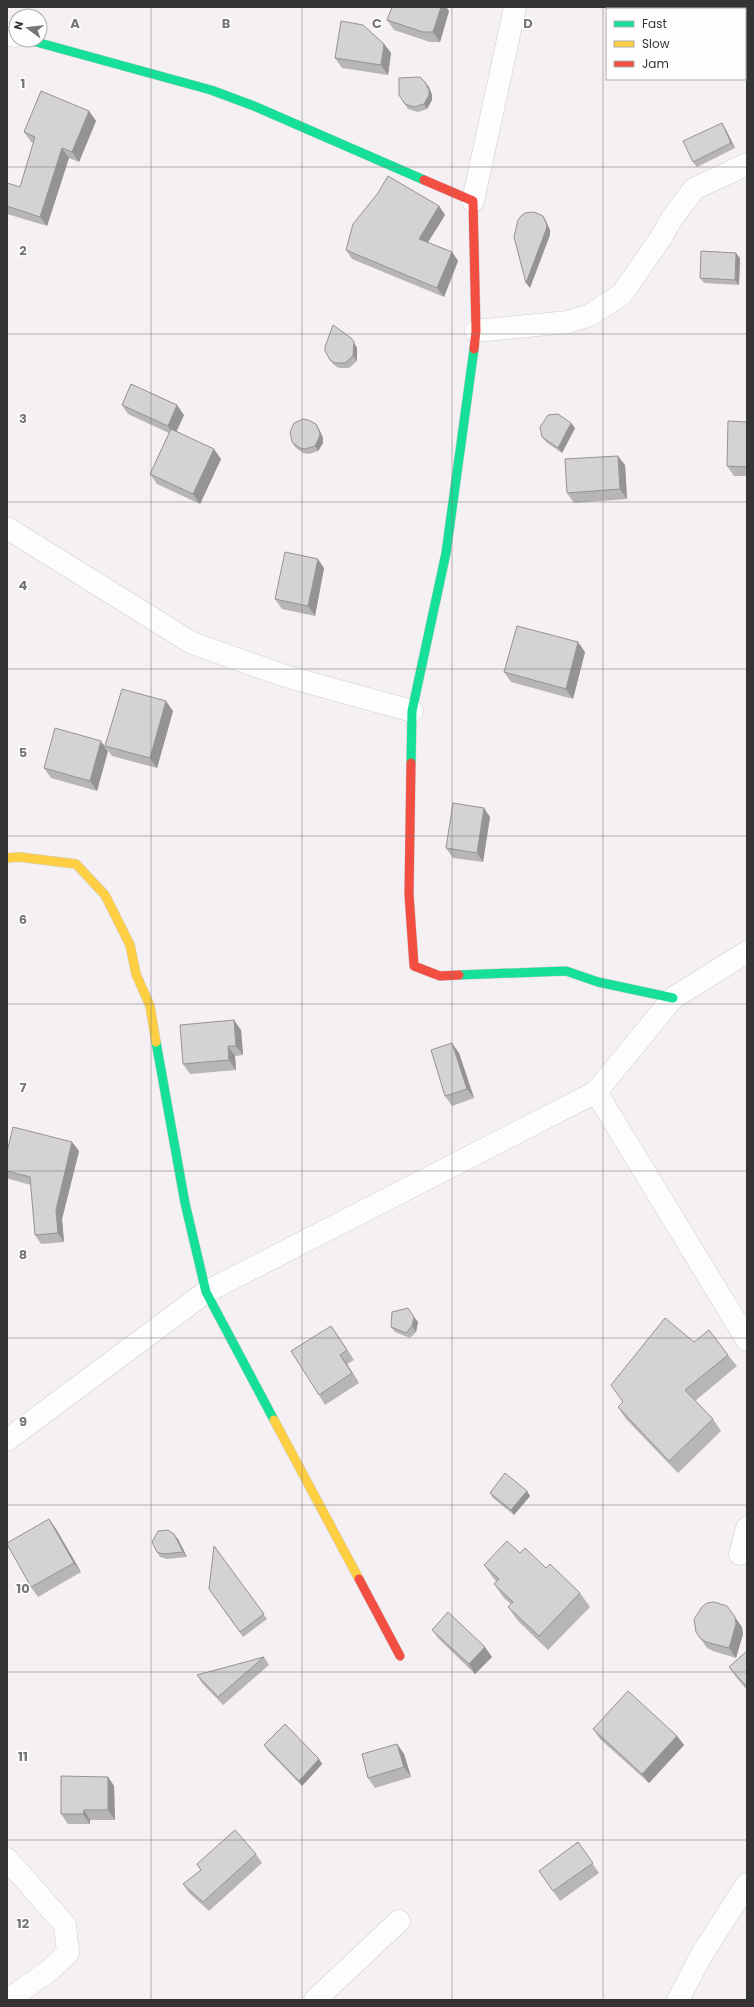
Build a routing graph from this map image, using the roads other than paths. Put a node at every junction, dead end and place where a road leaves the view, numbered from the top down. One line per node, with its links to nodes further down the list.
1 (515, 7): 4 (street)
2 (48, 45): 4 (street)
3 (747, 164): 5 (street)
4 (473, 200): 5 (street)
5 (476, 331): 7 (street)
6 (7, 528): 7 (street)
7 (412, 711): 10 (street)
8 (7, 858): 12 (street)
9 (747, 952): 10 (street)
10 (673, 998): 11 (street)
11 (596, 1092): 12 (street); 13 (street)
12 (206, 1292): 14 (street); 17 (street)
13 (747, 1340)
14 (7, 1440)
15 (747, 1528): 16 (street)
16 (740, 1554)
17 (400, 1656)
18 (7, 1859): 21 (street)
19 (747, 1884): 23 (street)
20 (399, 1921): 22 (street)
21 (8, 2000)
22 (315, 2000)
23 (678, 2000)

